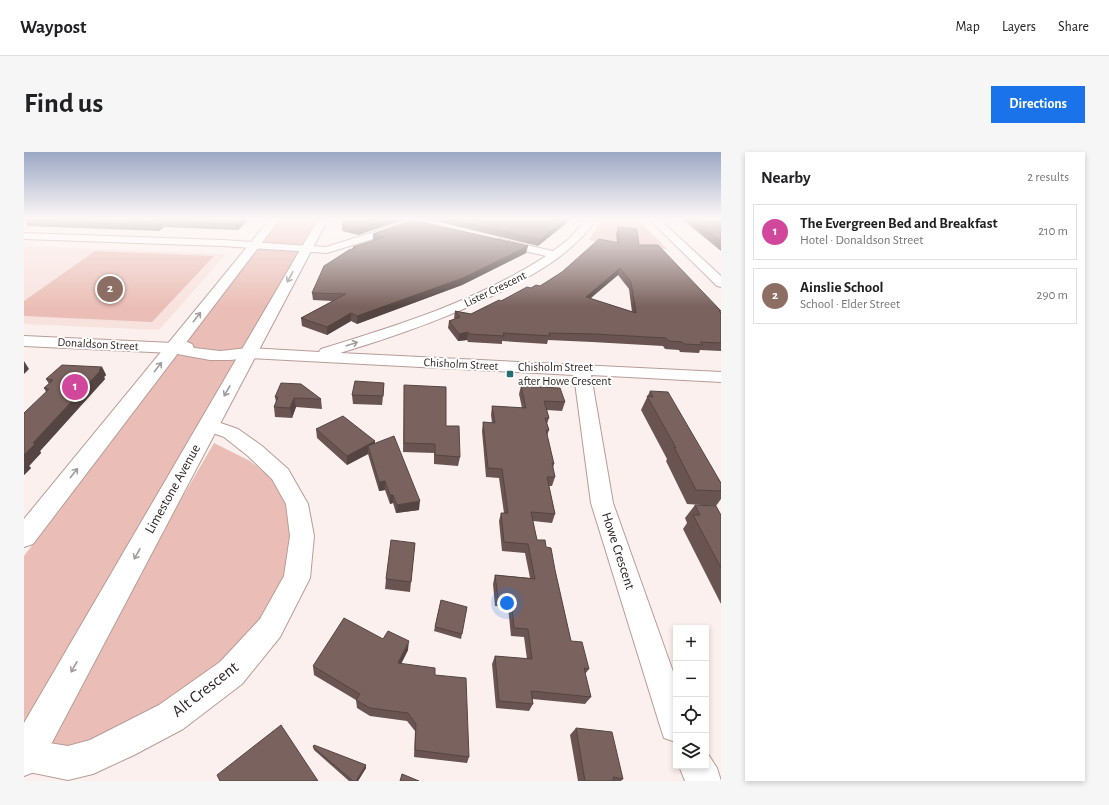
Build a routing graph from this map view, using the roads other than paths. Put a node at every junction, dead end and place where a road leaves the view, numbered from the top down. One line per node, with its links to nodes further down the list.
1 (252, 248): 12 (main road, one-way to 1)
2 (307, 248): 13 (main road, Limestone Avenue, one-way to 13)
3 (319, 248): 4 (street)
4 (333, 248)
5 (526, 248): 8 (street)
6 (563, 248): 8 (street, Lister Crescent)
7 (685, 248): 9 (street)
8 (554, 255): 10 (street, Lister Crescent)
9 (721, 283)
10 (402, 330): 14 (street, Lister Crescent, one-way to 10); 15 (street, Lister Crescent); 16 (street)
11 (24, 341): 12 (street, Donaldson Street)
12 (173, 348): 13 (street, Chisholm Street); 20 (main road, one-way to 12)
13 (248, 353): 14 (street, Chisholm Street); 19 (main road, Limestone Avenue, one-way to 19)
14 (315, 356): 15 (street, Chisholm Street)
15 (377, 360): 16 (street, Chisholm Street)
16 (434, 362): 17 (street, Chisholm Street)
17 (582, 370): 18 (street, Chisholm Street); 23 (street, Howe Crescent)
18 (721, 377)
19 (209, 425): 24 (main road, Limestone Avenue, one-way to 24); 24 (street, Alt Crescent)
20 (54, 499): 21 (street); 22 (main road)
21 (24, 518)
22 (24, 537)
23 (673, 717)
24 (25, 757)
25 (698, 769): 26 (street)
26 (704, 781)

